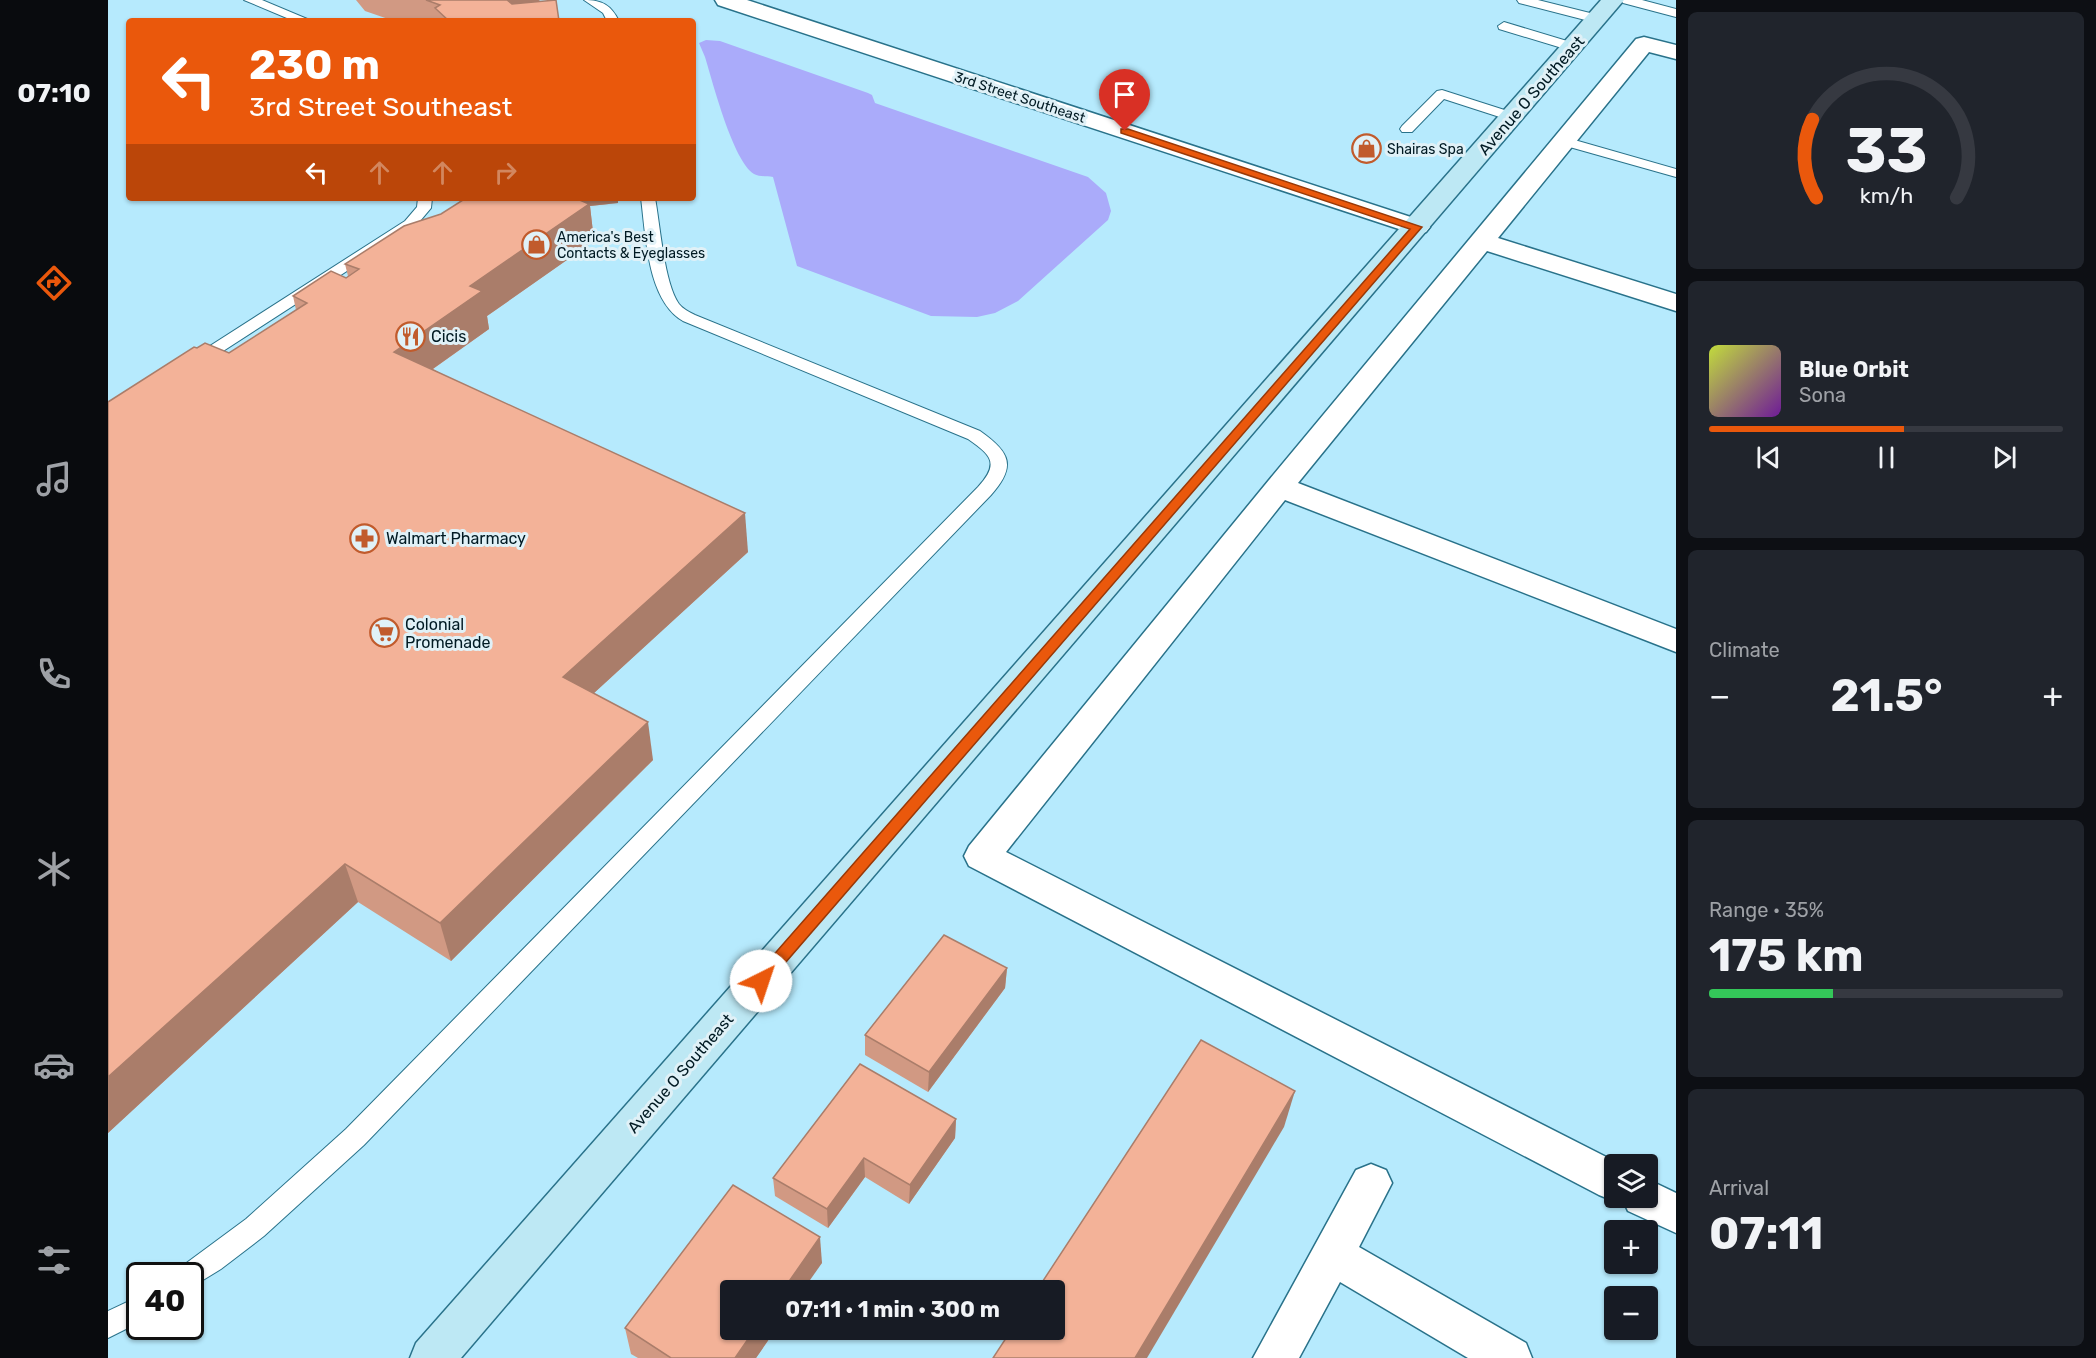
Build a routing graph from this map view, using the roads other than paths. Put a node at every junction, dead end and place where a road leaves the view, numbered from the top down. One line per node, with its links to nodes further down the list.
1 (250, 0): 8 (lane)
2 (590, 0): 9 (lane)
3 (726, 0): 20 (street, 3rd Street Southeast)
4 (1523, 0): 10 (lane)
5 (1613, 0): 10 (street, Avenue O Southeast)
6 (1627, 0): 7 (lane)
7 (1676, 13)
8 (298, 18)
9 (612, 18)
10 (1597, 19): 12 (street, Avenue O Southeast)
11 (1504, 26): 12 (lane)
12 (1572, 47): 14 (street, Avenue O Southeast)
13 (1676, 52): 16 (street)
14 (1512, 117): 15 (lane); 20 (street, Avenue O Southeast)
15 (1407, 129)
16 (1564, 141): 17 (lane); 21 (street)
17 (1676, 173)
18 (425, 201): 23 (lane)
19 (649, 201): 31 (lane)
20 (1417, 227): 34 (street, Avenue O Southeast)
21 (1482, 241): 22 (street); 24 (street)
22 (1676, 303)
23 (176, 374)
24 (1280, 486): 25 (street); 26 (street)
25 (1676, 641)
26 (1604, 1177)
27 (1371, 1183): 30 (street)
28 (1658, 1205): 29 (street)
29 (1676, 1214)
30 (1332, 1254): 35 (street); 36 (street)
31 (204, 1267)
32 (126, 1315): 33 (lane)
33 (108, 1325)
34 (432, 1358)
35 (1275, 1358)
36 (1510, 1358)

